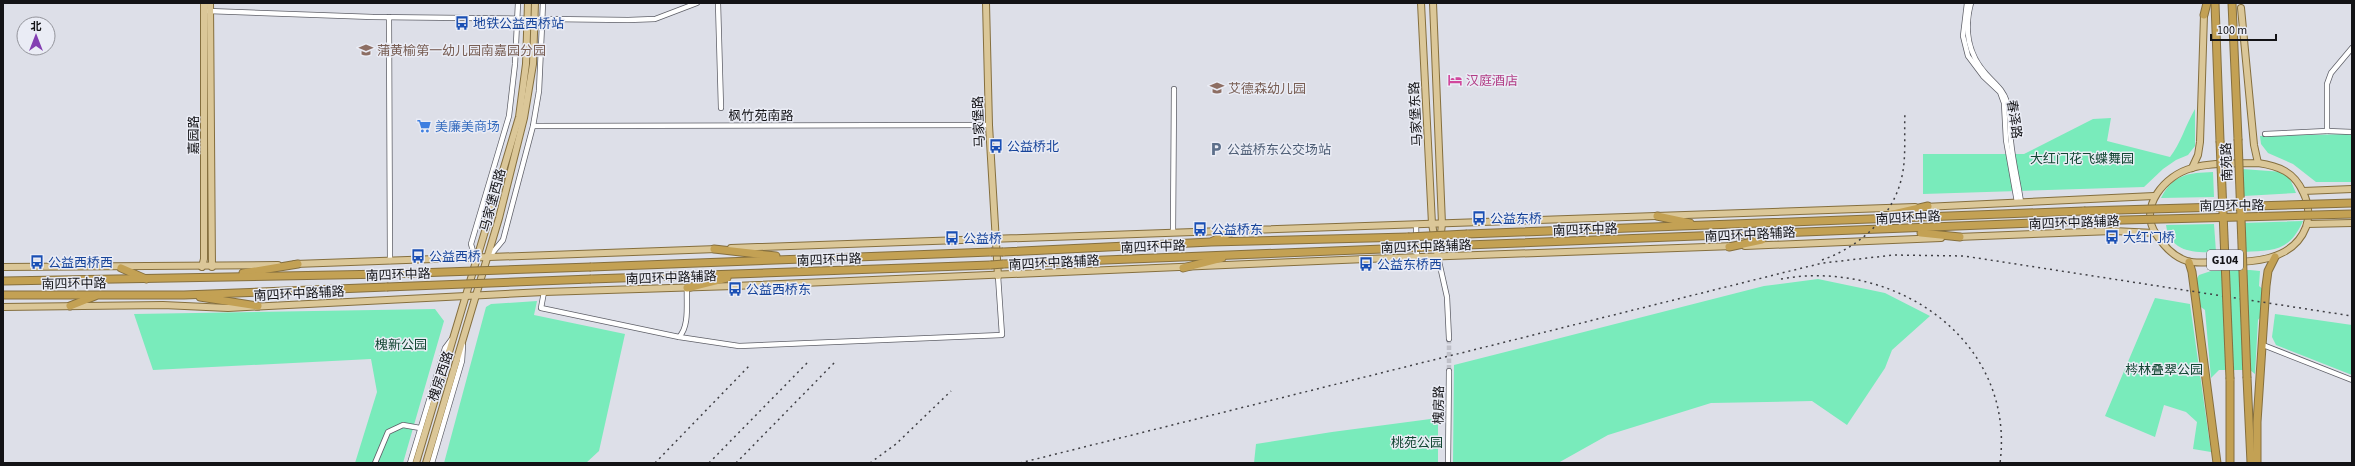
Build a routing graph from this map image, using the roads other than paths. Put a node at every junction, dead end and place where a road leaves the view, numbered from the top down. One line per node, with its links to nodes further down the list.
1 (204, 3): 19 (main road, 嘉园路)
2 (210, 3): 19 (main road, 嘉园路)
3 (518, 3): 22 (street, 马家堡西路)
4 (528, 3): 23 (main road, 马家堡西路)
5 (535, 3): 24 (main road, 马家堡西路)
6 (543, 3): 25 (street, 马家堡西路)
7 (697, 3): 25 (street)
8 (718, 3): 28 (street)
9 (986, 3): 29 (main road, 马家堡路)
10 (1421, 3): 46 (main road, 马家堡东路)
11 (1433, 3): 47 (main road, 马家堡东路)
12 (1967, 3): 39 (street, 春泽路)
13 (1971, 3): 39 (street, 春泽路)
14 (2204, 3): 20 (street)
15 (2207, 3): 20 (highway)
16 (2215, 3): 106 (highway, 南苑路 / G104, bridge)
17 (2232, 3): 107 (highway, 南苑路 / G104, bridge)
18 (2241, 5): 34 (main road)
19 (207, 11): 21 (street); 72 (main road, 嘉园路); 73 (main road, 嘉园路)
20 (2204, 15): 35 (main road)
21 (389, 17): 22 (street); 68 (street)
22 (518, 18): 23 (street); 63 (street, 马家堡西路)
23 (528, 18): 24 (street); 63 (main road, 马家堡西路)
24 (534, 18): 25 (street); 64 (main road, 马家堡西路)
25 (542, 18): 30 (street, 马家堡西路)
26 (2352, 48): 31 (street)
27 (1174, 89): 53 (street)
28 (721, 108)
29 (989, 125): 30 (street, 枫竹苑南路); 57 (main road, 马家堡路)
30 (533, 126): 64 (street, 马家堡西路)
31 (2327, 131): 32 (street); 33 (street)
32 (2352, 132)
33 (2265, 134)
34 (2258, 163): 35 (main road); 37 (main road)
35 (2192, 168): 38 (main road)
36 (2352, 189): 37 (main road)
37 (2303, 191): 48 (main road)
38 (2154, 196): 39 (main road, 南四环中路辅路); 55 (main road)
39 (2019, 202): 41 (main road, 南四环中路辅路)
40 (2352, 204): 44 (highway, 南四环中路, bridge)
41 (1928, 206): 43 (main road, 南四环中路辅路); 44 (highway)
42 (2352, 214): 52 (highway, 南四环中路, bridge)
43 (1657, 216): 47 (main road, 南四环中路辅路); 50 (highway)
44 (1869, 219): 50 (highway, 南四环中路)
45 (2352, 223): 48 (main road)
46 (1432, 224): 47 (main road, 南四环中路辅路); 49 (main road, 南四环中路辅路); 66 (main road, 马家堡东路)
47 (1442, 224): 66 (main road, 马家堡东路)
48 (2307, 224): 62 (main road)
49 (1416, 225): 51 (main road, 南四环中路辅路); 65 (street)
50 (1702, 225): 58 (highway, 南四环中路, bridge)
51 (1236, 230): 53 (main road, 南四环中路辅路); 58 (highway)
52 (1892, 230): 54 (highway, 南四环中路); 56 (highway)
53 (1174, 232): 57 (main road, 南四环中路辅路)
54 (1815, 233): 59 (highway); 61 (highway, 南四环中路, bridge)
55 (2155, 233): 56 (main road, 南四环中路辅路); 69 (main road)
56 (1960, 237): 59 (main road, 南四环中路辅路)
57 (995, 240): 60 (main road, 南四环中路辅路); 77 (main road, 马家堡路)
58 (1211, 242): 67 (highway, 南四环中路, bridge)
59 (1729, 247): 66 (main road, 南四环中路辅路)
60 (714, 249): 64 (main road, 南四环中路辅路); 67 (highway)
61 (1236, 254): 75 (highway); 76 (highway, 南四环中路, bridge)
62 (2276, 257): 69 (main road); 95 (highway)
63 (475, 258): 64 (main road, 南四环中路辅路); 68 (main road, 南四环中路辅路); 86 (main road, 槐房西路)
64 (488, 258): 87 (main road, 槐房西路)
65 (1417, 258): 66 (main road, 南四环中路辅路); 75 (main road, 南四环中路辅路)
66 (1438, 258): 92 (street)
67 (798, 259): 78 (highway, 南四环中路, bridge)
68 (390, 261): 70 (main road, 南四环中路辅路)
69 (2188, 262): 105 (highway)
70 (298, 264): 73 (main road, 南四环中路辅路); 78 (highway)
71 (3, 267): 74 (main road, 南四环中路辅路)
72 (202, 267): 73 (main road, 南四环中路辅路); 74 (main road, 南四环中路辅路)
73 (212, 267)
74 (121, 268): 79 (highway)
75 (1183, 268): 77 (main road, 南四环中路辅路)
76 (744, 274): 81 (highway); 84 (highway, 南四环中路, bridge)
77 (998, 276): 81 (main road, 南四环中路辅路); 91 (street)
78 (216, 278): 79 (highway, 南四环中路)
79 (148, 280): 80 (highway, 南四环中路)
80 (3, 281)
81 (687, 288): 82 (main road, 南四环中路辅路); 91 (street)
82 (544, 292): 87 (main road, 南四环中路辅路); 91 (street)
83 (100, 294): 84 (highway, 南四环中路); 85 (highway, 南四环中路); 88 (highway)
84 (184, 294): 89 (highway)
85 (3, 295)
86 (464, 296): 87 (main road, 南四环中路辅路); 89 (main road, 南四环中路辅路); 93 (main road, 槐房西路)
87 (477, 296): 94 (main road, 槐房西路)
88 (70, 306): 89 (main road, 南四环中路辅路); 90 (main road, 南四环中路辅路)
89 (258, 306)
90 (3, 307)
91 (678, 337)
92 (1449, 339)
93 (451, 340): 98 (street); 101 (main road, 槐房西路)
94 (463, 343): 102 (main road, 槐房西路); 103 (street)
95 (2263, 345): 97 (street); 108 (highway)
96 (1449, 371): 104 (street, 槐房路)
97 (2352, 380)
98 (420, 428): 99 (street); 100 (street)
99 (375, 463)
100 (410, 463)
101 (416, 463)
102 (426, 463)
103 (432, 463)
104 (1448, 463)
105 (2217, 463)
106 (2230, 463)
107 (2251, 463)
108 (2257, 463)

